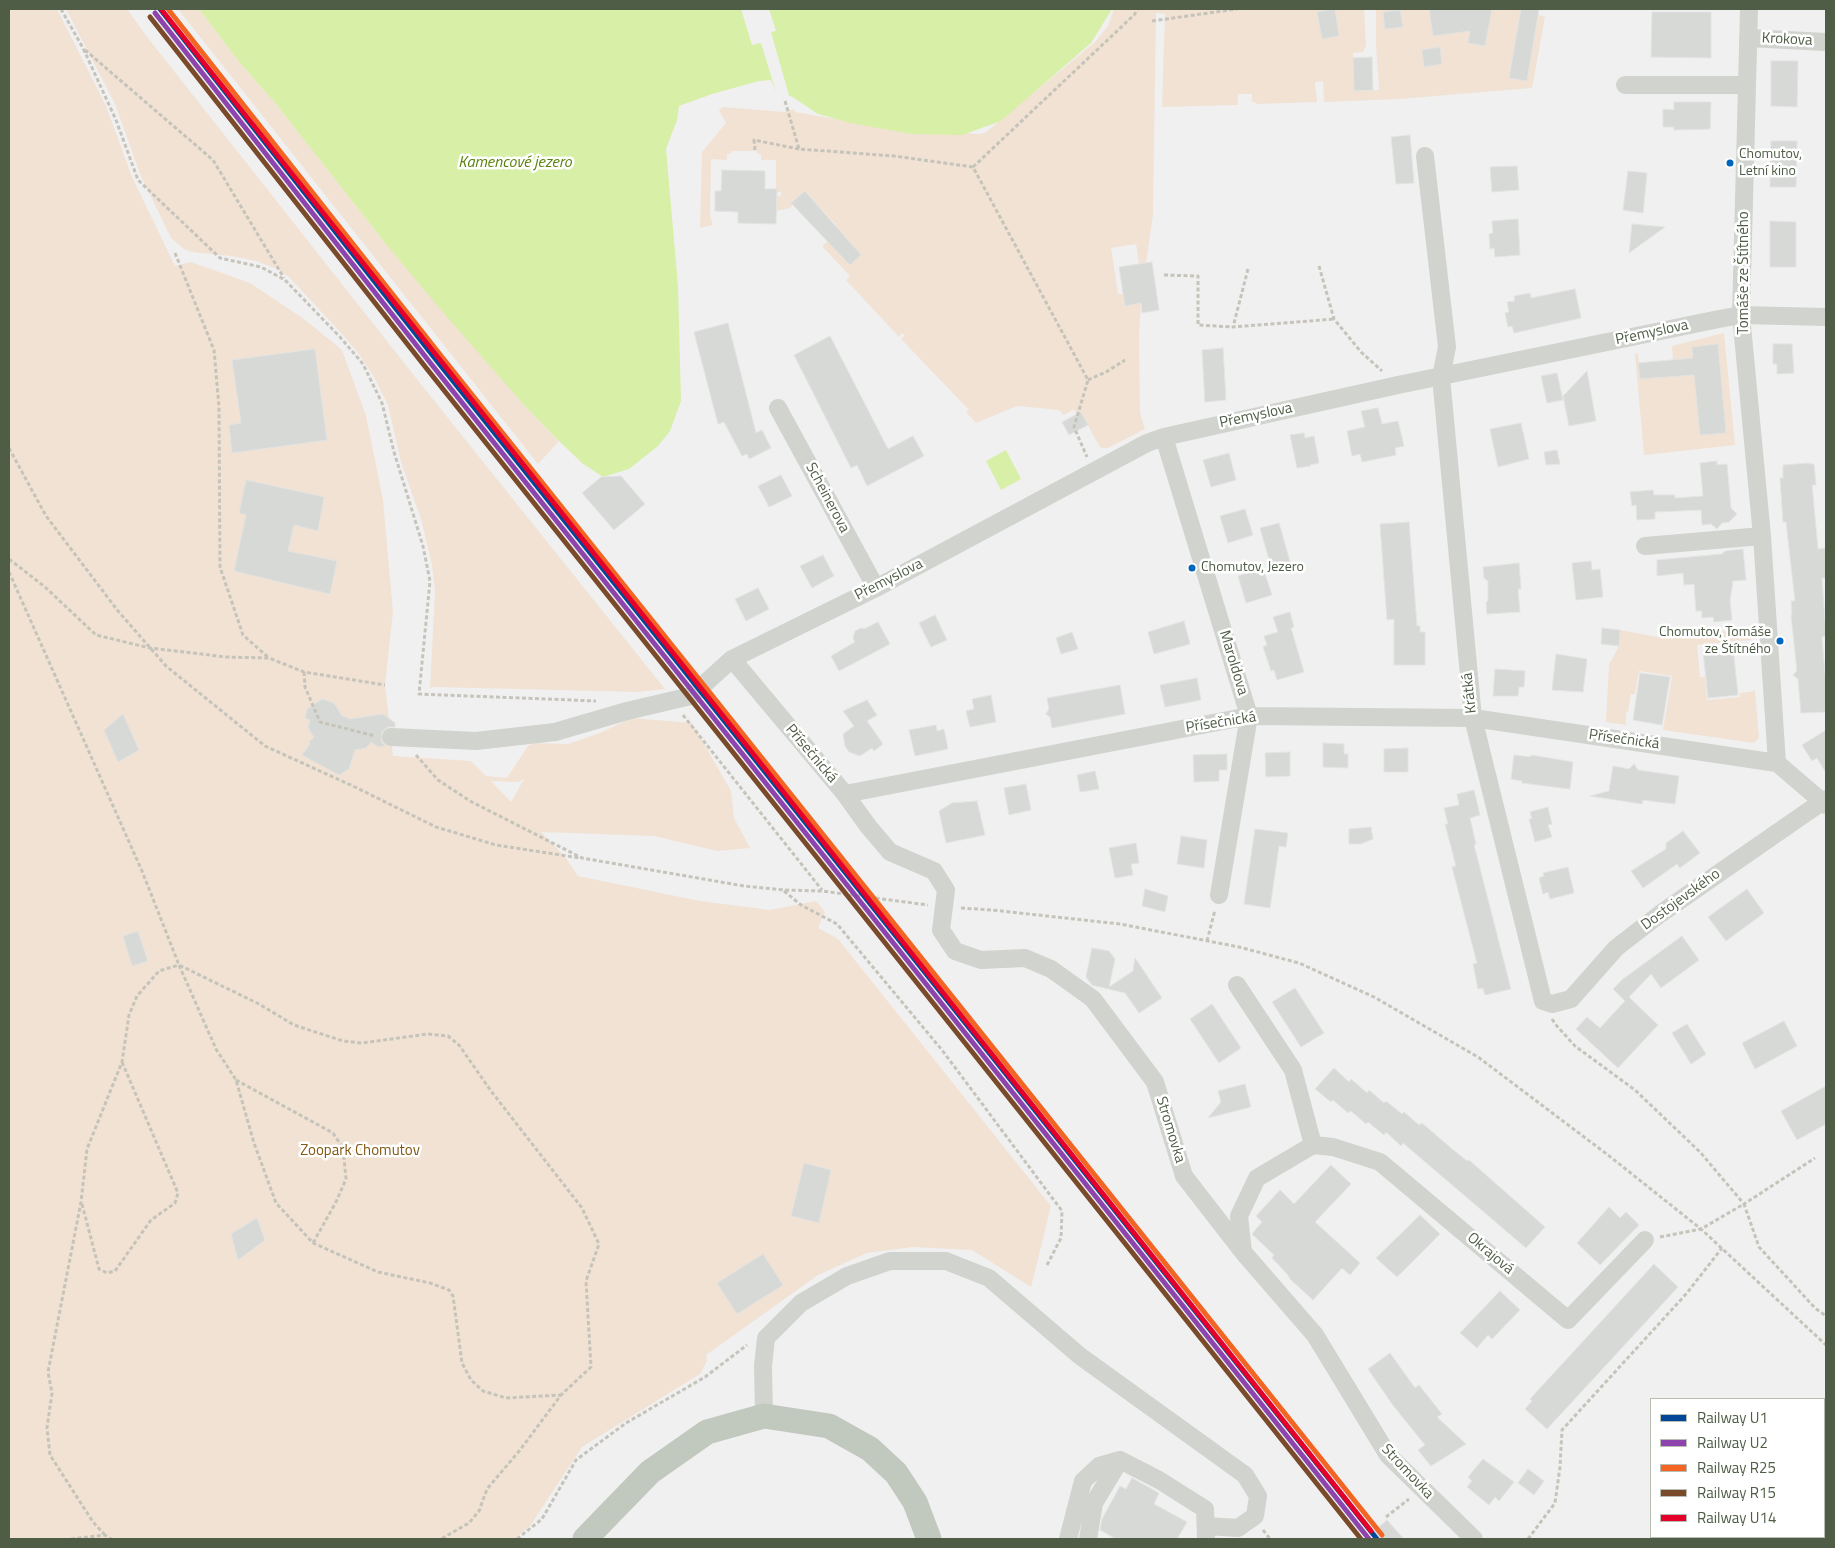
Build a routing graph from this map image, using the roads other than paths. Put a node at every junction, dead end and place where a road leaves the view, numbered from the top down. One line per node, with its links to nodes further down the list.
1 (1749, 9): 2 (street, Tomáše ze Štítného)
2 (1748, 38): 3 (street, Krokova); 5 (street, Tomáše ze Štítného)
3 (1826, 42)
4 (1625, 85): 5 (street)
5 (1747, 85): 7 (street, Tomáše ze Štítného)
6 (1425, 156): 9 (street, Krátká)
7 (1741, 315): 8 (street, Přemyslova); 9 (street, Přemyslova); 12 (street, Tomáše ze Štítného)
8 (1826, 317)
9 (1440, 377): 11 (street, Přemyslova); 17 (street, Krátká)
10 (778, 408): 14 (street, Scheinerova)
11 (1164, 437): 14 (street, Přemyslova); 16 (street, Maroldova)
12 (1762, 536): 13 (street); 19 (street, Tomáše ze Štítného)
13 (1645, 546)
14 (876, 588): 15 (street, Přemyslova)
15 (732, 658): 18 (street, Přemyslova); 20 (street, Přísečnická)
16 (1249, 716): 17 (street, Přísečnická); 20 (street, Přísečnická); 22 (street, Maroldova)
17 (1472, 718): 19 (street, Přísečnická); 24 (street, Krátká)
18 (391, 737)
19 (1776, 763): 21 (street)
20 (845, 794): 27 (street, Stromovka)
21 (1825, 802): 24 (street, Dostojevského)
22 (1219, 895)
23 (1237, 985): 25 (street)
24 (1543, 1001)
25 (1313, 1145): 26 (street, Okrajová); 27 (street)
26 (1645, 1240)
27 (1243, 1252): 37 (street, Stromovka)
28 (764, 1416): 30 (highway); 31 (street); 34 (highway)
29 (1120, 1460): 31 (street); 35 (street); 36 (street)
30 (615, 1509): 32 (highway); 33 (highway)
31 (1207, 1533)
32 (585, 1539)
33 (604, 1539)
34 (929, 1539)
35 (1068, 1539)
36 (1088, 1539)
37 (1474, 1539)

